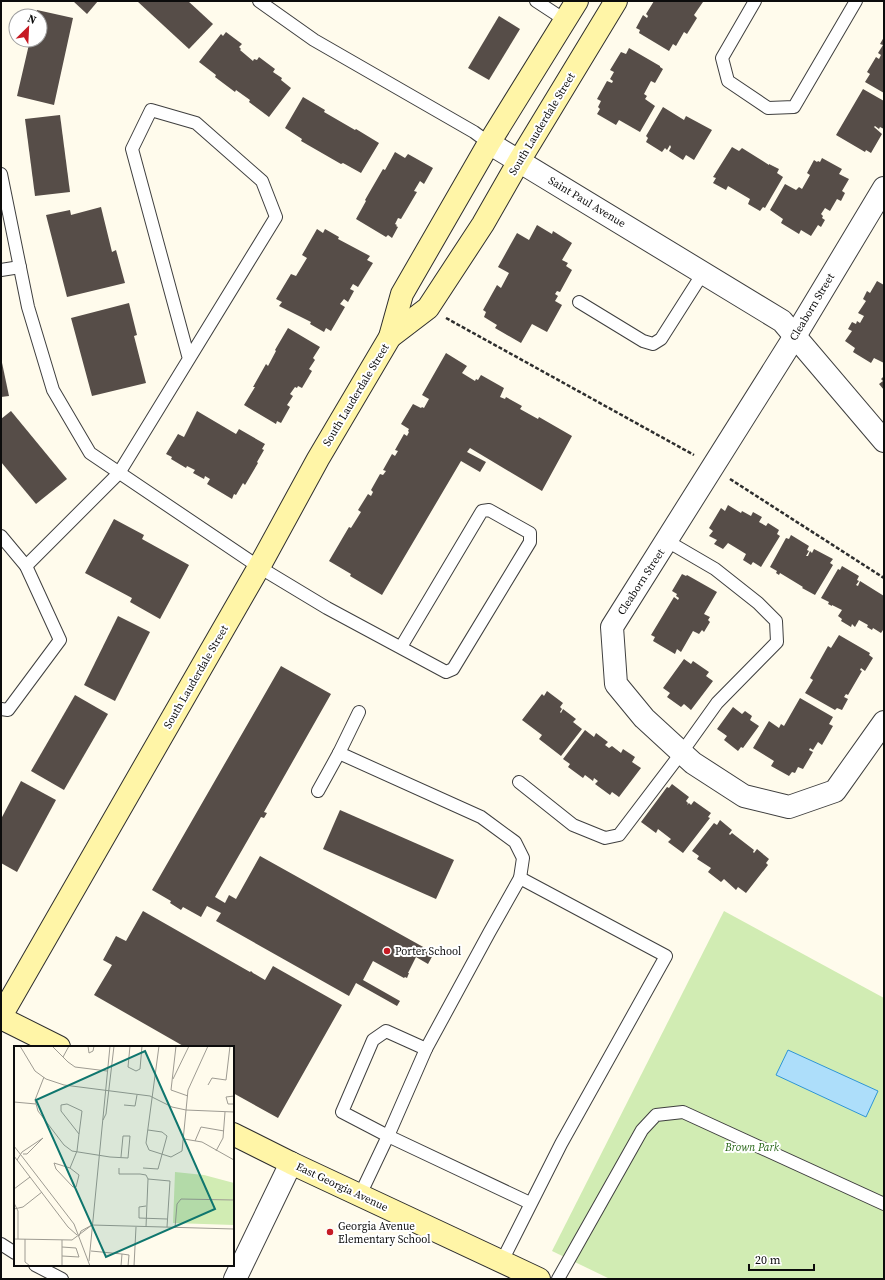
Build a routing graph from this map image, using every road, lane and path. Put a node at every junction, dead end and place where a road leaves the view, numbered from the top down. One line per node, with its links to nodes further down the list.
1 (259, 1): 8 (lane, Saint Paul Avenue)
2 (536, 1): 7 (lane)
3 (576, 1): 7 (street, South Lauderdale Street)
4 (616, 1): 9 (street, South Lauderdale Street)
5 (756, 1): 6 (lane)
6 (856, 1)
7 (565, 20): 8 (street, South Lauderdale Street)
8 (489, 143): 9 (street, Saint Paul Avenue); 18 (street, South Lauderdale Street)
9 (519, 161): 14 (street, Saint Paul Avenue); 16 (street, South Lauderdale Street)
10 (1, 174): 12 (lane)
11 (884, 188): 17 (street, Cleaborn Street)
12 (20, 267): 13 (lane); 22 (lane)
13 (1, 270)
14 (703, 273): 15 (lane); 17 (street, Saint Paul Avenue)
15 (579, 302)
16 (428, 308): 18 (street, South Lauderdale Street); 21 (path)
17 (795, 336): 20 (street, Saint Paul Avenue); 21 (street, Cleaborn Street)
18 (390, 337): 26 (street, South Lauderdale Street)
19 (189, 359): 19 (lane); 22 (lane)
20 (884, 441)
21 (712, 468): 24 (street, Cleaborn Street); 27 (path)
22 (119, 473): 25 (lane); 26 (lane)
23 (1, 536): 25 (lane)
24 (667, 541): 32 (street, Cleaborn Street); 32 (lane)
25 (26, 566): 29 (lane)
26 (259, 567): 28 (lane); 37 (street, South Lauderdale Street)
27 (884, 578)
28 (401, 647): 28 (lane)
29 (1, 709)
30 (359, 712): 33 (lane)
31 (884, 722): 32 (street, Cleaborn Street)
32 (682, 752): 34 (lane)
33 (339, 753): 35 (lane); 36 (lane)
34 (519, 782)
35 (318, 791)
36 (520, 878): 39 (lane); 44 (lane)
37 (1, 1017): 38 (street)
38 (58, 1046)
39 (426, 1049): 41 (lane); 41 (lane)
40 (234, 1134): 42 (street, East Georgia Avenue)
41 (388, 1136): 43 (lane); 44 (lane)
42 (291, 1163): 43 (street, East Georgia Avenue); 51 (street)
43 (360, 1195): 48 (street, East Georgia Avenue)
44 (530, 1203): 48 (lane)
45 (884, 1204): 53 (lane)
46 (1, 1244): 47 (lane)
47 (14, 1252)
48 (502, 1261): 52 (street, East Georgia Avenue)
49 (37, 1266): 50 (lane)
50 (62, 1279)
51 (235, 1279)
52 (539, 1279)
53 (558, 1279)

